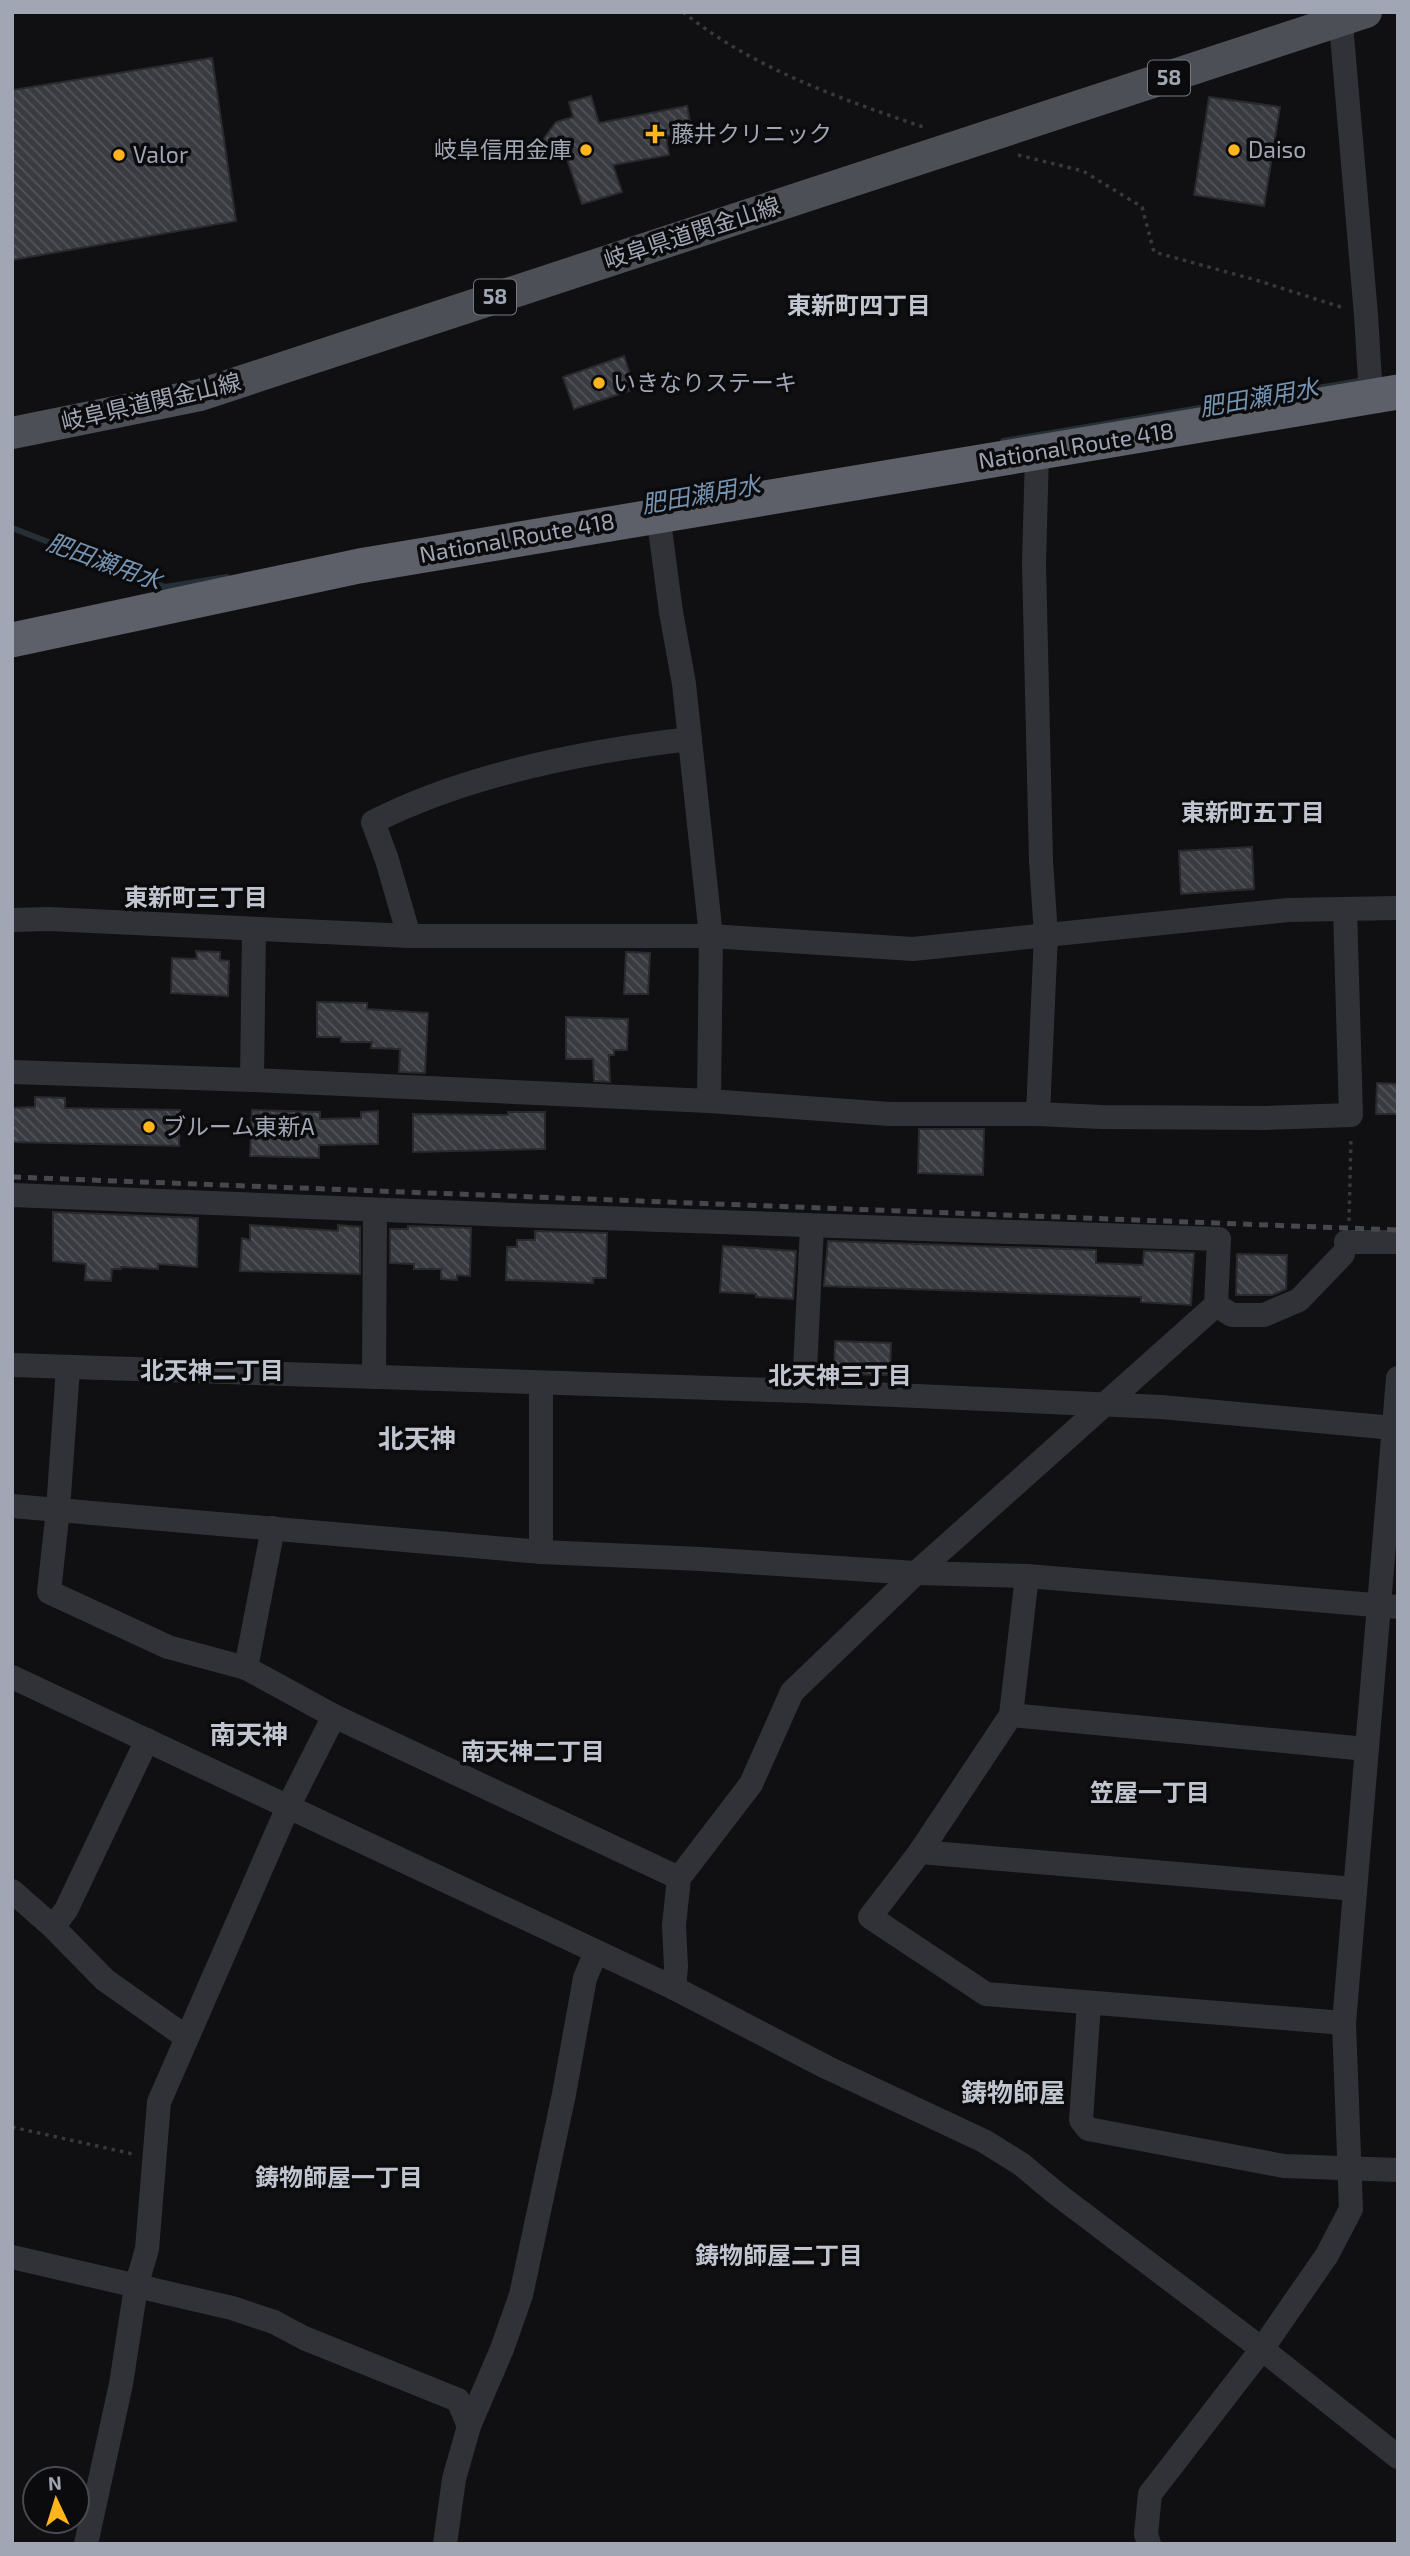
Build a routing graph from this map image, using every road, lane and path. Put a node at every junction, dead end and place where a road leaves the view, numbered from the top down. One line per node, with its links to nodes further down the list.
1 (683, 12): 3 (path)
2 (1349, 15): 3 (main road, 岐阜県道関金山線 / 58); 4 (street)
3 (972, 143): 4 (path); 6 (main road, 岐阜県道関金山線 / 58)
4 (1366, 315): 5 (street)
5 (1384, 394): 7 (highway, National Route 418)
6 (12, 433)
7 (1037, 452): 8 (highway, National Route 418); 15 (street)
8 (658, 514): 9 (highway, National Route 418); 10 (street)
9 (12, 640)
10 (690, 739): 16 (street); 17 (street)
11 (1398, 908): 12 (street)
12 (1345, 909): 15 (street); 22 (street)
13 (12, 920): 14 (street)
14 (254, 929): 16 (street); 19 (street)
15 (1046, 935): 17 (street); 21 (street)
16 (409, 936): 17 (street)
17 (711, 936): 20 (street)
18 (12, 1072): 19 (street)
19 (253, 1080): 20 (street)
20 (709, 1101): 21 (street)
21 (1038, 1114): 22 (street)
22 (1351, 1115): 27 (path)
23 (12, 1195): 24 (street)
24 (375, 1210): 25 (street); 31 (street)
25 (812, 1226): 28 (street); 34 (street)
26 (1398, 1242): 27 (street)
27 (1345, 1248): 28 (street)
28 (1216, 1305): 35 (street)
29 (12, 1365): 30 (street)
30 (68, 1368): 31 (street); 38 (street)
31 (373, 1377): 33 (street)
32 (1398, 1378): 36 (street)
33 (541, 1384): 34 (street); 40 (street)
34 (804, 1391): 35 (street)
35 (1103, 1406): 36 (street); 41 (street)
36 (1394, 1428): 43 (street)
37 (12, 1506): 38 (street)
38 (58, 1509): 39 (street); 44 (street)
39 (273, 1528): 40 (street); 44 (street)
40 (541, 1552): 41 (street)
41 (916, 1573): 42 (street); 52 (street)
42 (1027, 1576): 43 (street); 46 (street)
43 (1388, 1606): 49 (street)
44 (246, 1668): 47 (street)
45 (12, 1677): 48 (street)
46 (1011, 1714): 49 (street); 51 (street)
47 (334, 1716): 50 (street); 52 (street)
48 (147, 1740): 50 (street); 55 (street)
49 (1366, 1749): 53 (street)
50 (288, 1807): 56 (street); 60 (street)
51 (920, 1852): 53 (street); 58 (street)
52 (680, 1878): 57 (street)
53 (1355, 1889): 59 (street)
54 (12, 1891): 55 (street)
55 (53, 1927): 60 (street)
56 (596, 1951): 57 (street); 68 (street)
57 (674, 1988): 67 (street)
58 (1089, 2003): 59 (street); 63 (street)
59 (1344, 2023): 63 (street)
60 (186, 2037): 62 (street)
61 (12, 2127): 62 (path)
62 (155, 2160): 66 (street)
63 (1351, 2168): 64 (street); 67 (street)
64 (1398, 2170)
65 (12, 2257): 66 (street)
66 (136, 2287): 68 (street); 70 (street)
67 (1262, 2349): 69 (street); 72 (street)
68 (469, 2426): 71 (street)
69 (1398, 2457)
70 (86, 2544)
71 (445, 2544)
72 (1149, 2544)

